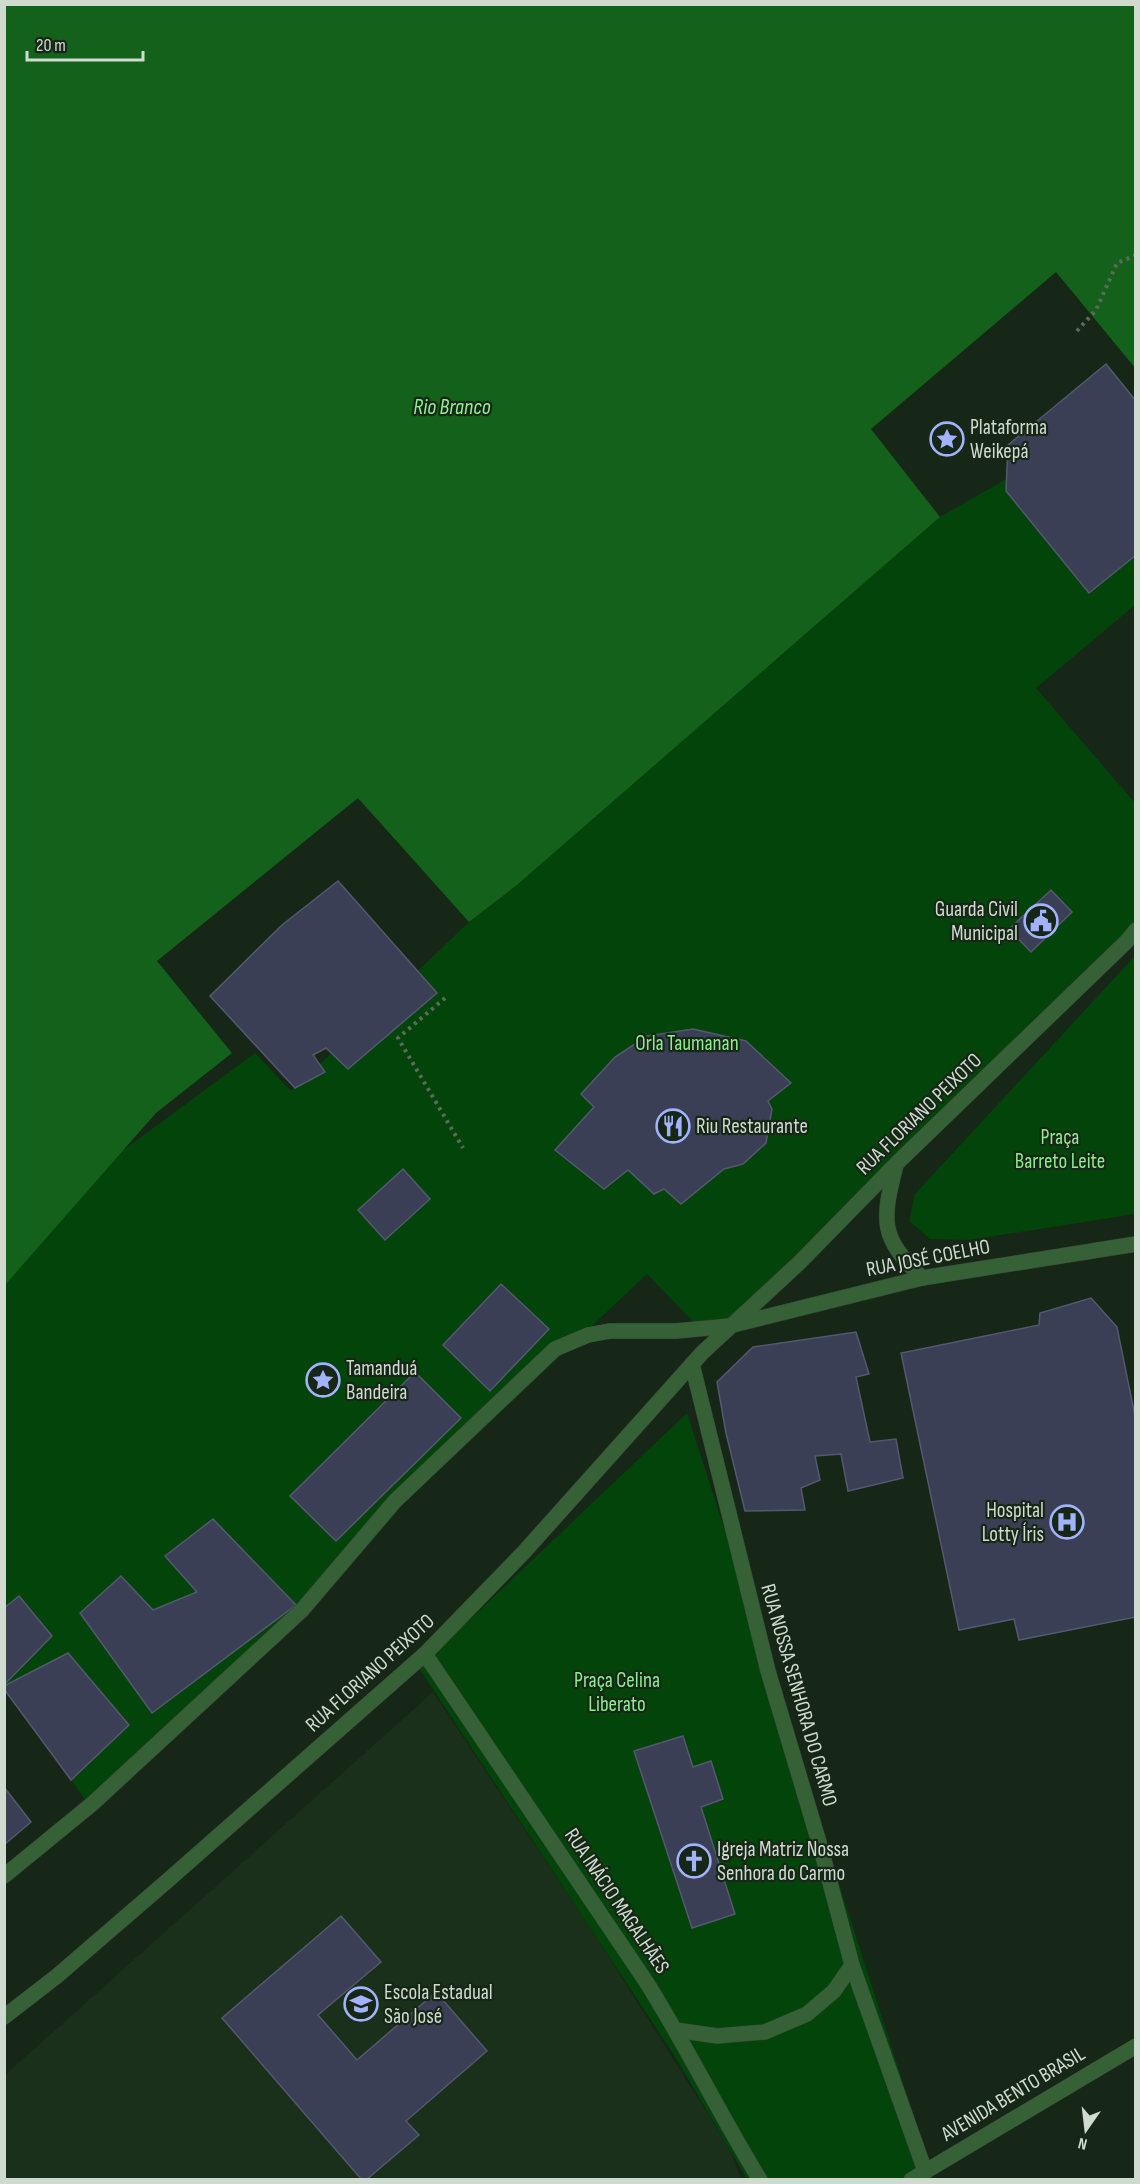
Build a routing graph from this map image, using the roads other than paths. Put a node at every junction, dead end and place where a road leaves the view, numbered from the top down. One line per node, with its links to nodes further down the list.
1 (1136, 930): 2 (street, RUA FLORIANO PEIXOTO)
2 (896, 1164): 4 (street); 5 (street, RUA FLORIANO PEIXOTO)
3 (1136, 1244): 4 (street, RUA JOSÉ COELHO)
4 (922, 1278): 5 (street, RUA JOSÉ COELHO)
5 (730, 1326): 6 (street, RUA FLORIANO PEIXOTO); 8 (street)
6 (692, 1364): 7 (street, RUA FLORIANO PEIXOTO); 9 (street, RUA NOSSA SENHORA DO CARMO)
7 (425, 1654): 10 (street, RUA FLORIANO PEIXOTO); 11 (street, RUA INÁCIO MAGALHÃES)
8 (4, 1876)
9 (852, 1965): 11 (street); 13 (street, RUA NOSSA SENHORA DO CARMO)
10 (4, 2017)
11 (676, 2030): 14 (street, RUA INÁCIO MAGALHÃES)
12 (1136, 2046): 13 (street, AVENIDA BENTO BRASIL)
13 (925, 2171): 15 (street, AVENIDA BENTO BRASIL)
14 (760, 2180)
15 (911, 2180)

